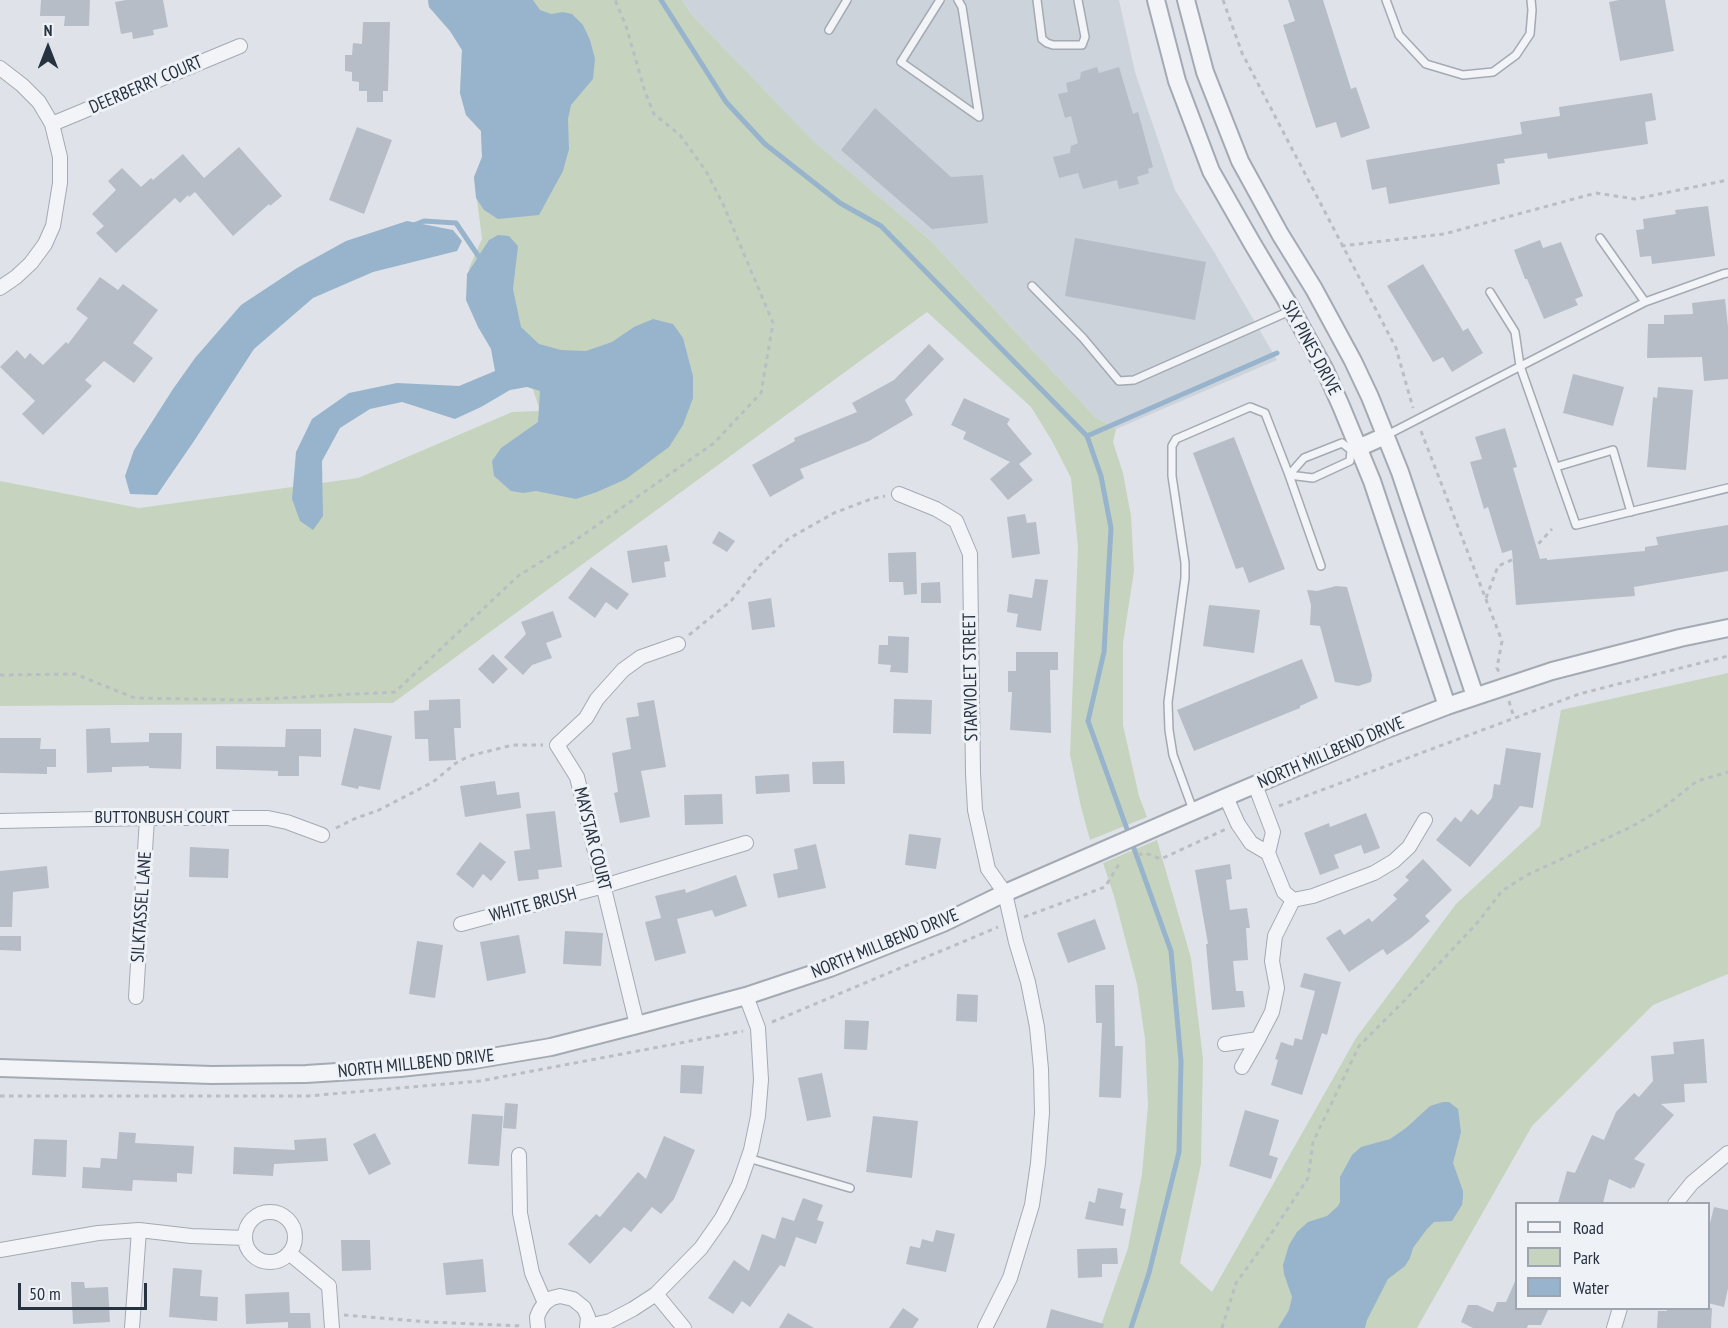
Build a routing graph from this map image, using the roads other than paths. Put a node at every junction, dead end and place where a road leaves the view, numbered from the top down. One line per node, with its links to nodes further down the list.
1 (847, 0): 10 (lane)
2 (940, 0): 3 (lane)
3 (958, 0)
4 (1038, 0): 5 (lane)
5 (1078, 0)
6 (1156, 0): 20 (street, SIX PINES DRIVE)
7 (1186, 0): 22 (street, SIX PINES DRIVE)
8 (1386, 0): 9 (lane)
9 (1530, 0)
10 (828, 30)
11 (240, 46): 13 (street, DEERBERRY COURT)
12 (0, 68): 13 (street)
13 (52, 124): 17 (street)
14 (1600, 238): 19 (lane)
15 (1728, 273): 19 (lane)
16 (1032, 286): 20 (lane)
17 (0, 288)
18 (1490, 292): 21 (lane)
19 (1645, 302): 21 (lane)
20 (1292, 310): 23 (street, SIX PINES DRIVE)
21 (1520, 366): 22 (lane); 24 (lane)
22 (1385, 436): 23 (street); 32 (street, SIX PINES DRIVE)
23 (1355, 449): 25 (lane); 25 (lane); 33 (street, SIX PINES DRIVE)
24 (1556, 467): 28 (lane); 28 (lane)
25 (1289, 475): 29 (lane); 36 (lane)
26 (1728, 488): 28 (lane)
27 (899, 494): 44 (street, STARVIOLET STREET)
28 (1631, 512)
29 (1321, 566)
30 (1728, 628): 32 (street, NORTH MILLBEND DRIVE)
31 (678, 644): 43 (street, MAYSTAR COURT)
32 (1475, 696): 33 (street, NORTH MILLBEND DRIVE)
33 (1447, 706): 34 (street, NORTH MILLBEND DRIVE)
34 (1255, 785): 35 (street, NORTH MILLBEND DRIVE); 42 (street)
35 (1226, 797): 36 (street, NORTH MILLBEND DRIVE); 42 (street)
36 (1194, 812): 44 (street, NORTH MILLBEND DRIVE)
37 (147, 818): 38 (street, BUTTONBUSH COURT); 40 (street, BUTTONBUSH COURT); 48 (street, SILKTASSEL LANE)
38 (0, 820)
39 (1425, 820): 45 (street)
40 (322, 835)
41 (746, 843): 43 (street, WHITE BRUSH)
42 (1268, 854): 45 (street)
43 (604, 886): 46 (street, WHITE BRUSH); 49 (street, MAYSTAR COURT)
44 (1005, 893): 47 (street, NORTH MILLBEND DRIVE); 71 (street)
45 (1293, 900): 50 (street)
46 (461, 924)
47 (746, 996): 49 (street, NORTH MILLBEND DRIVE); 56 (street)
48 (136, 997)
49 (637, 1025): 53 (street, NORTH MILLBEND DRIVE)
50 (1258, 1039): 51 (street); 52 (street)
51 (1225, 1044)
52 (1242, 1067)
53 (0, 1068)
54 (1728, 1153): 58 (street)
55 (519, 1155): 64 (street)
56 (748, 1158): 57 (lane); 63 (street)
57 (850, 1188)
58 (1676, 1202)
59 (139, 1230): 60 (street); 61 (street); 69 (street)
60 (245, 1238): 62 (street); 62 (street)
61 (0, 1250)
62 (289, 1253): 66 (street)
63 (656, 1294): 68 (street); 70 (street)
64 (545, 1303): 67 (street); 68 (street)
65 (1619, 1310): 72 (street)
66 (331, 1321)
67 (538, 1327)
68 (587, 1327)
69 (132, 1328)
70 (684, 1328)
71 (985, 1328)
72 (1614, 1328)

